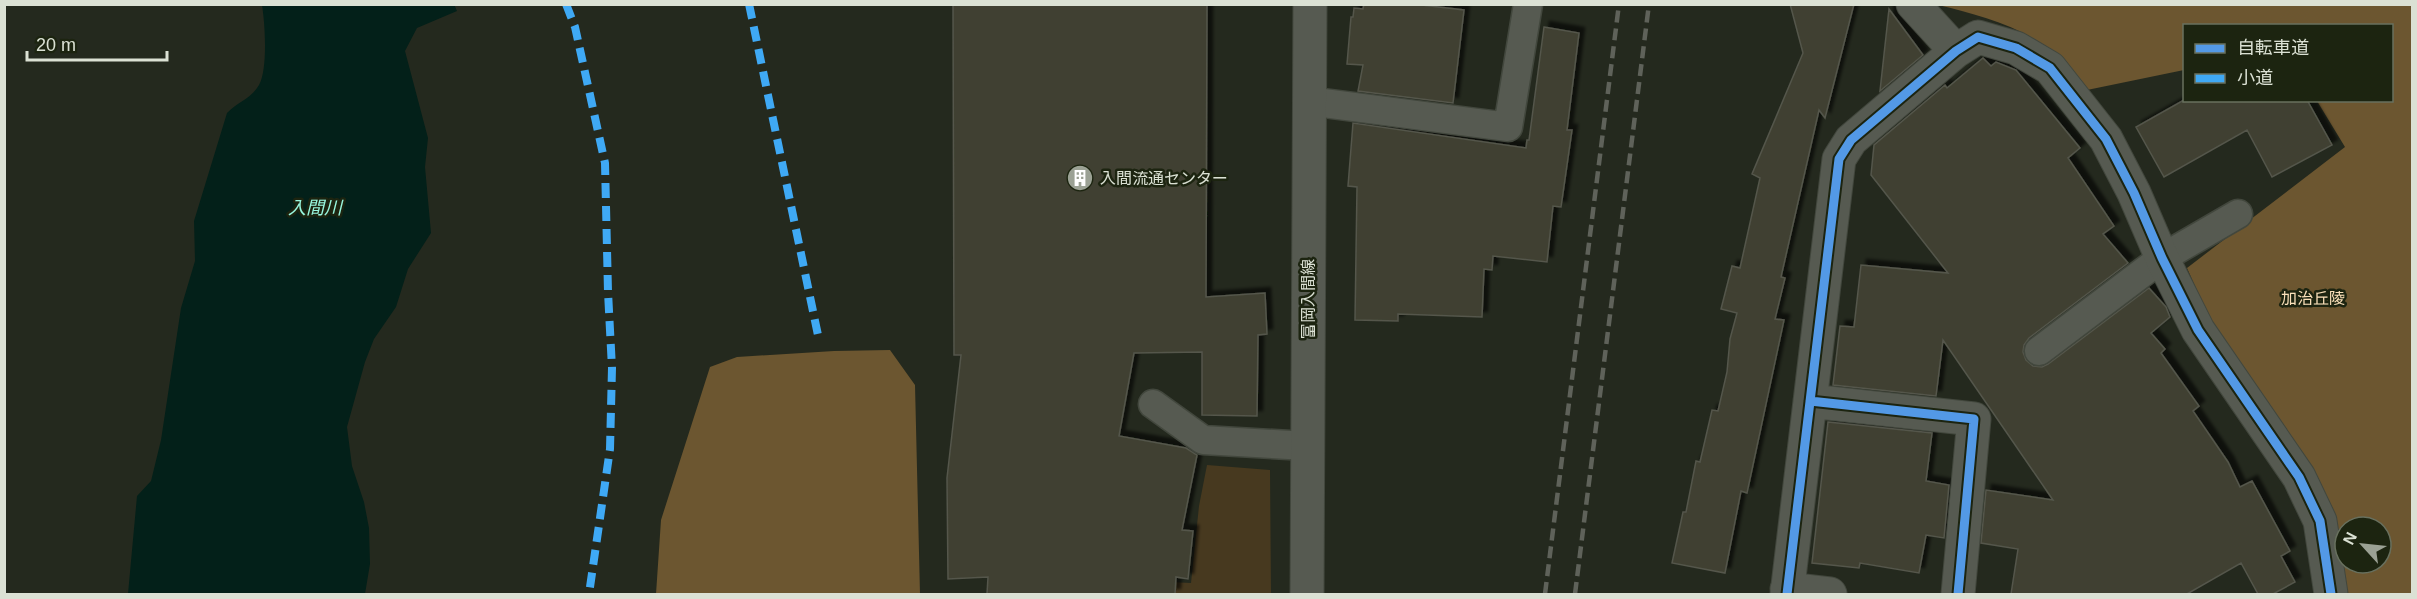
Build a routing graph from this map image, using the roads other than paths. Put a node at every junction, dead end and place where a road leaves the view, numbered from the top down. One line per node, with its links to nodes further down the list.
1 (1310, 4): 5 (street, 富岡入間線)
2 (1528, 4): 5 (lane)
3 (1913, 4): 4 (street)
4 (1956, 51): 7 (street); 9 (street)
5 (1308, 101): 11 (street, 富岡入間線)
6 (2238, 214): 7 (lane)
7 (2162, 258): 8 (lane); 16 (street)
8 (2039, 351)
9 (1810, 400): 12 (street); 15 (street)
10 (1153, 405): 11 (lane)
11 (1307, 446): 13 (street, 富岡入間線)
12 (1787, 592): 14 (street)
13 (1307, 594)
14 (1830, 594)
15 (1958, 594)
16 (2331, 594)

